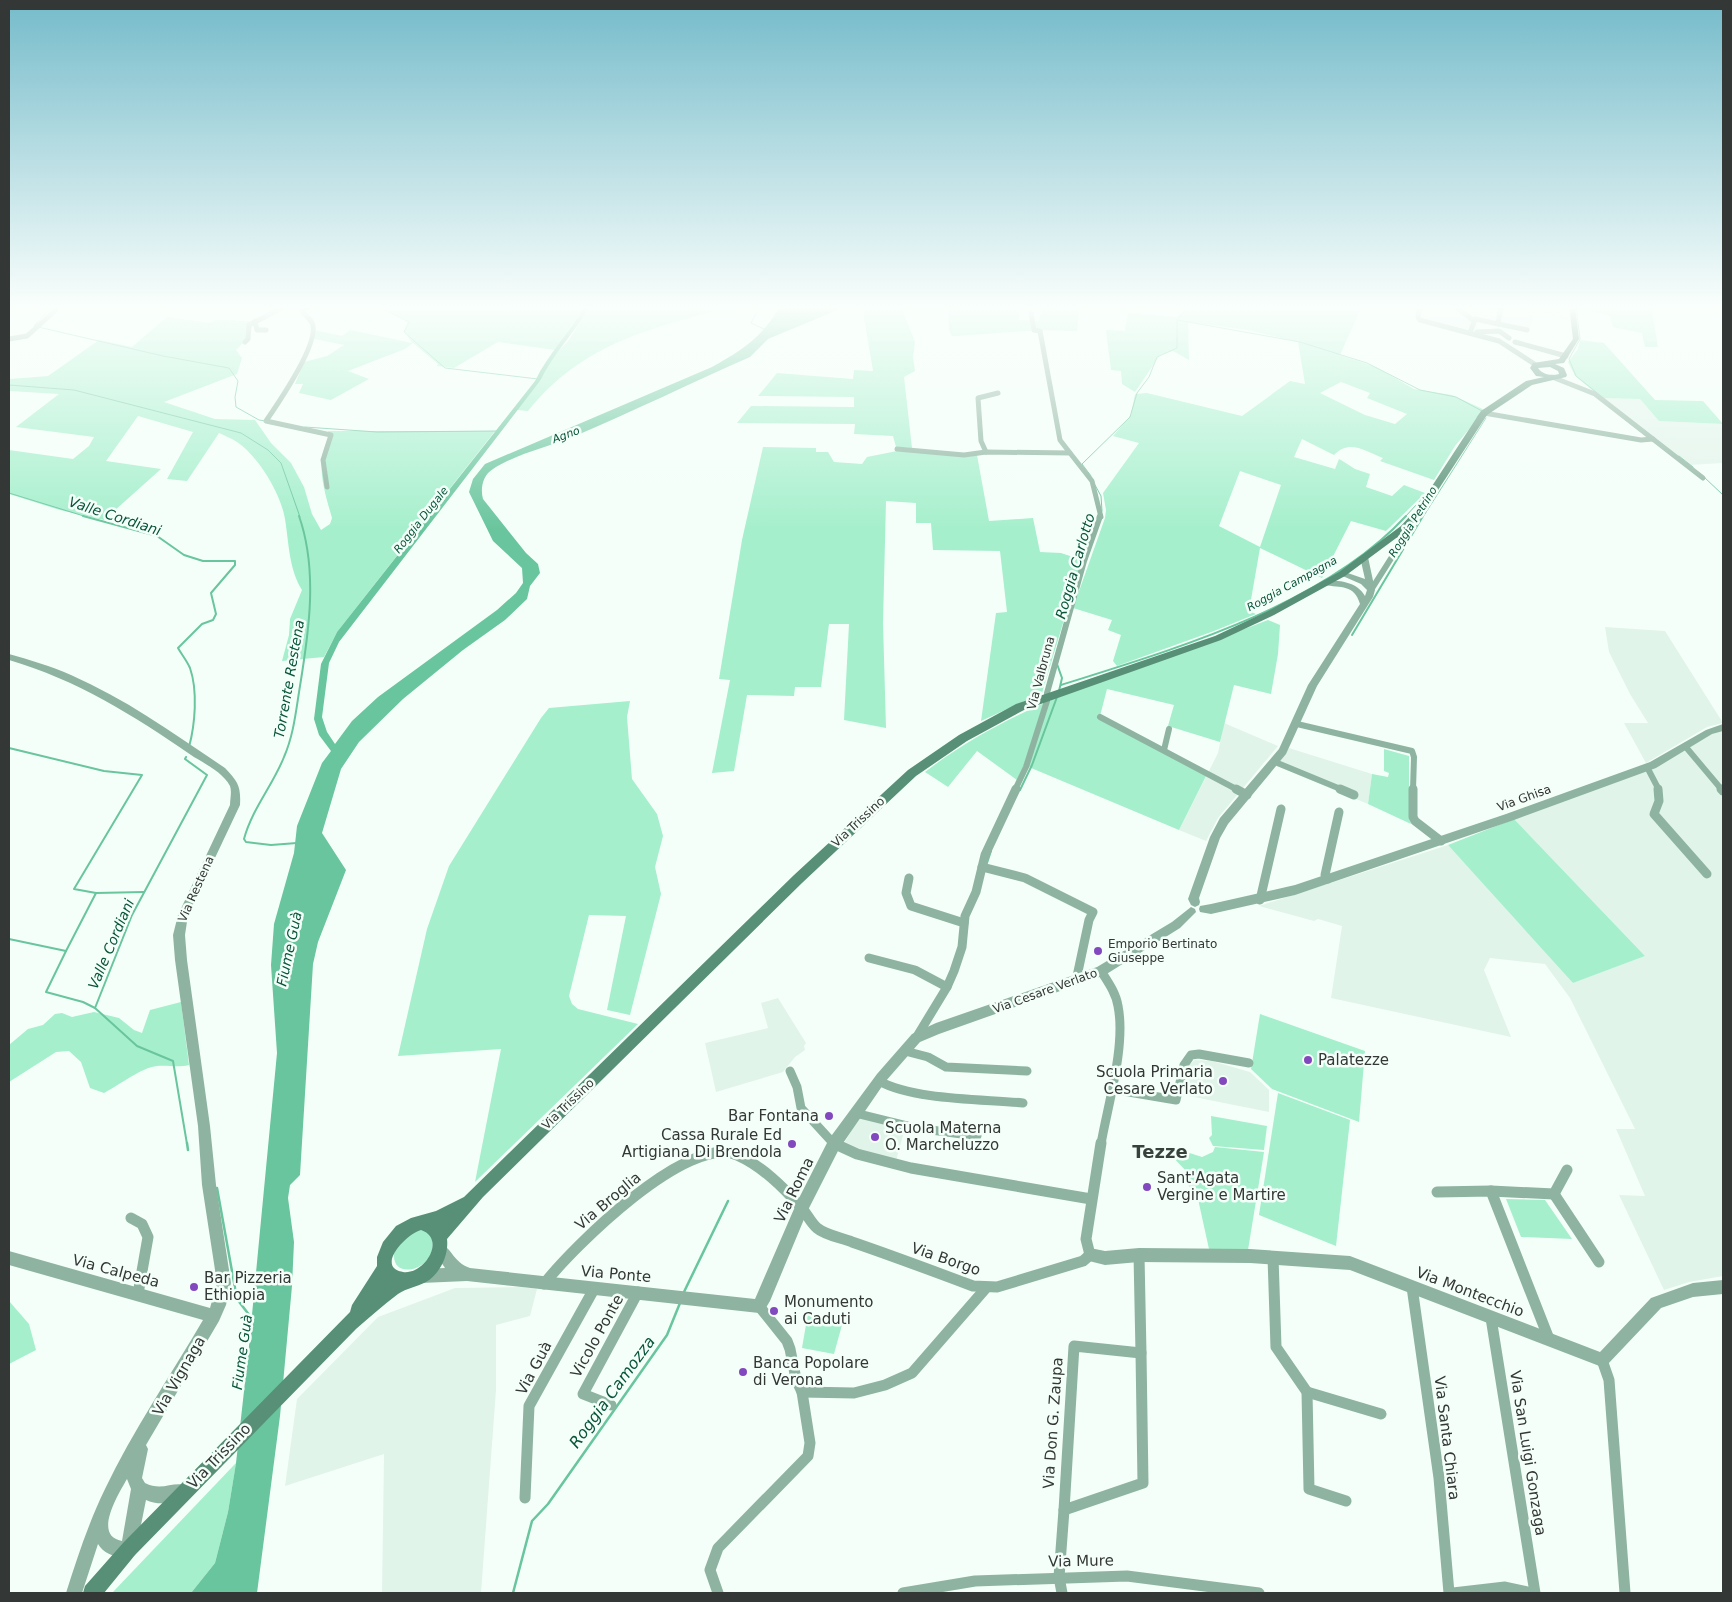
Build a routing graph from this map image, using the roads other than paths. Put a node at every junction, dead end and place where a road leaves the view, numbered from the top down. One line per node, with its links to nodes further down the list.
1 (294, 381): 15 (street)
2 (1049, 381): 13 (street, Via Valbruna)
3 (1534, 381): 6 (main road)
4 (1560, 381): 7 (street)
5 (1575, 381): 7 (street)
6 (1529, 382): 9 (main road)
7 (1582, 389): 10 (street)
8 (998, 393): 12 (street)
9 (1484, 413): 10 (street); 16 (main road)
10 (1653, 439): 14 (street)
11 (897, 449): 12 (street)
12 (986, 452): 13 (street)
13 (1070, 453): 24 (street, Via Valbruna)
14 (1703, 478)
15 (326, 487)
16 (1396, 534): 17 (main road); 21 (street)
17 (1364, 557): 18 (main road); 21 (street)
18 (1342, 574): 19 (main road); 20 (street); 21 (street)
19 (1327, 583): 20 (street); 24 (main road, Via Trissino)
20 (1350, 586): 22 (street)
21 (1371, 590): 22 (street)
22 (1364, 604): 26 (street)
23 (9, 658): 88 (street, Via Restena)
24 (1047, 696): 39 (street, Via Valbruna); 64 (main road, Via Trissino)
25 (1100, 716): 30 (street)
26 (1297, 724): 31 (street); 38 (street)
27 (1723, 727): 29 (street, Via Ghisa)
28 (1169, 729): 30 (street)
29 (1684, 746): 32 (street, Via Ghisa); 33 (street)
30 (1164, 750): 34 (street)
31 (1275, 762): 34 (street); 35 (street)
32 (1647, 767): 38 (street, Via Ghisa); 40 (street)
33 (1723, 791)
34 (1247, 795): 44 (street)
35 (1354, 795)
36 (1281, 809): 43 (street)
37 (1340, 812): 42 (street)
38 (1440, 841): 42 (street, Via Ghisa)
39 (982, 867): 45 (street, Via Valbruna); 49 (street)
40 (1707, 874)
41 (909, 878): 45 (street)
42 (1328, 879): 43 (street, Via Ghisa)
43 (1260, 900): 44 (street, Via Ghisa)
44 (1197, 908): 48 (street, Via Cesare Verlato)
45 (964, 923): 47 (street, Via Valbruna)
46 (869, 958): 50 (street)
47 (954, 971): 50 (street, Via Roma)
48 (1101, 971): 49 (street, Via Cesare Verlato); 57 (street)
49 (1076, 981): 51 (street, Via Cesare Verlato)
50 (948, 987): 51 (street, Via Roma)
51 (916, 1038): 52 (street, Via Roma)
52 (905, 1051): 55 (street); 56 (street, Via Roma)
53 (1249, 1063): 57 (street)
54 (790, 1070): 61 (street)
55 (1027, 1071)
56 (879, 1081): 58 (street); 59 (street, Via Roma)
57 (1111, 1089): 67 (street)
58 (1023, 1103)
59 (855, 1113): 60 (street); 61 (street, Via Roma)
60 (977, 1136)
61 (834, 1144): 67 (street); 68 (street, Via Roma)
62 (1567, 1170): 66 (street)
63 (1491, 1191): 65 (street); 66 (street); 91 (street)
64 (478, 1192): 70 (main road, Via Trissino); 71 (main road, Via Trissino)
65 (1437, 1192)
66 (1554, 1194): 76 (street)
67 (1090, 1199): 72 (street)
68 (802, 1206): 80 (street, Via Broglia); 83 (street, Via Borgo); 87 (street, Via Roma)
69 (131, 1218): 86 (street)
70 (421, 1222): 71 (main road); 77 (main road, Via Trissino)
71 (440, 1243): 78 (street, Via Ponte); 79 (main road, Via Trissino)
72 (1090, 1255): 73 (street, Via Montecchio); 83 (street, Via Borgo)
73 (1139, 1255): 74 (street, Via Montecchio); 92 (street)
74 (1273, 1257): 81 (street, Via Montecchio); 95 (street)
75 (9, 1258): 86 (street, Via Calpeda)
76 (1599, 1262)
77 (386, 1266): 79 (main road); 90 (main road, Via Trissino)
78 (470, 1275): 79 (street, Via Ponte); 80 (street, Via Ponte)
79 (413, 1278): 90 (main road, Via Trissino)
80 (544, 1284): 84 (street, Via Ponte)
81 (1412, 1287): 89 (street, Via Montecchio); 113 (street, Via Santa Chiara)
82 (1723, 1287): 93 (street)
83 (986, 1288): 94 (street)
84 (594, 1289): 85 (street, Via Ponte); 101 (street, Via Guà)
85 (638, 1292): 87 (street, Via Ponte); 96 (street, Vicolo Ponte)
86 (138, 1294): 88 (street, Via Calpeda)
87 (758, 1306): 94 (street)
88 (214, 1316): 98 (street, Via Vignaga)
89 (1491, 1318): 91 (street, Via Montecchio); 115 (street, Via San Luigi Gonzaga)
90 (350, 1323): 100 (main road, Via Trissino)
91 (1550, 1341): 93 (street, Via Montecchio)
92 (1142, 1353): 103 (street); 103 (street, Via Don G. Zaupa)
93 (1602, 1360): 116 (street)
94 (802, 1392): 109 (street)
95 (1307, 1392): 97 (street); 102 (street)
96 (611, 1405)
97 (1381, 1414)
98 (143, 1436): 99 (street, Via Vignaga); 104 (street, Via Vignaga)
99 (139, 1489): 100 (street); 105 (street, Via Vignaga)
100 (185, 1491): 105 (main road, Via Trissino)
101 (525, 1498)
102 (1346, 1501)
103 (1064, 1510): 106 (street, Via Don G. Zaupa)
104 (100, 1521): 105 (street); 107 (street, Via Vignaga)
105 (129, 1549): 108 (main road, Via Trissino)
106 (1059, 1577): 110 (street, Via Mure); 111 (street, Via Don G. Zaupa); 112 (street, Via Mure)
107 (74, 1593)
108 (92, 1593)
109 (718, 1593)
110 (903, 1593)
111 (1062, 1593)
112 (1259, 1593)
113 (1449, 1593)
114 (1453, 1593): 115 (street)
115 (1534, 1593)
116 (1625, 1593)

